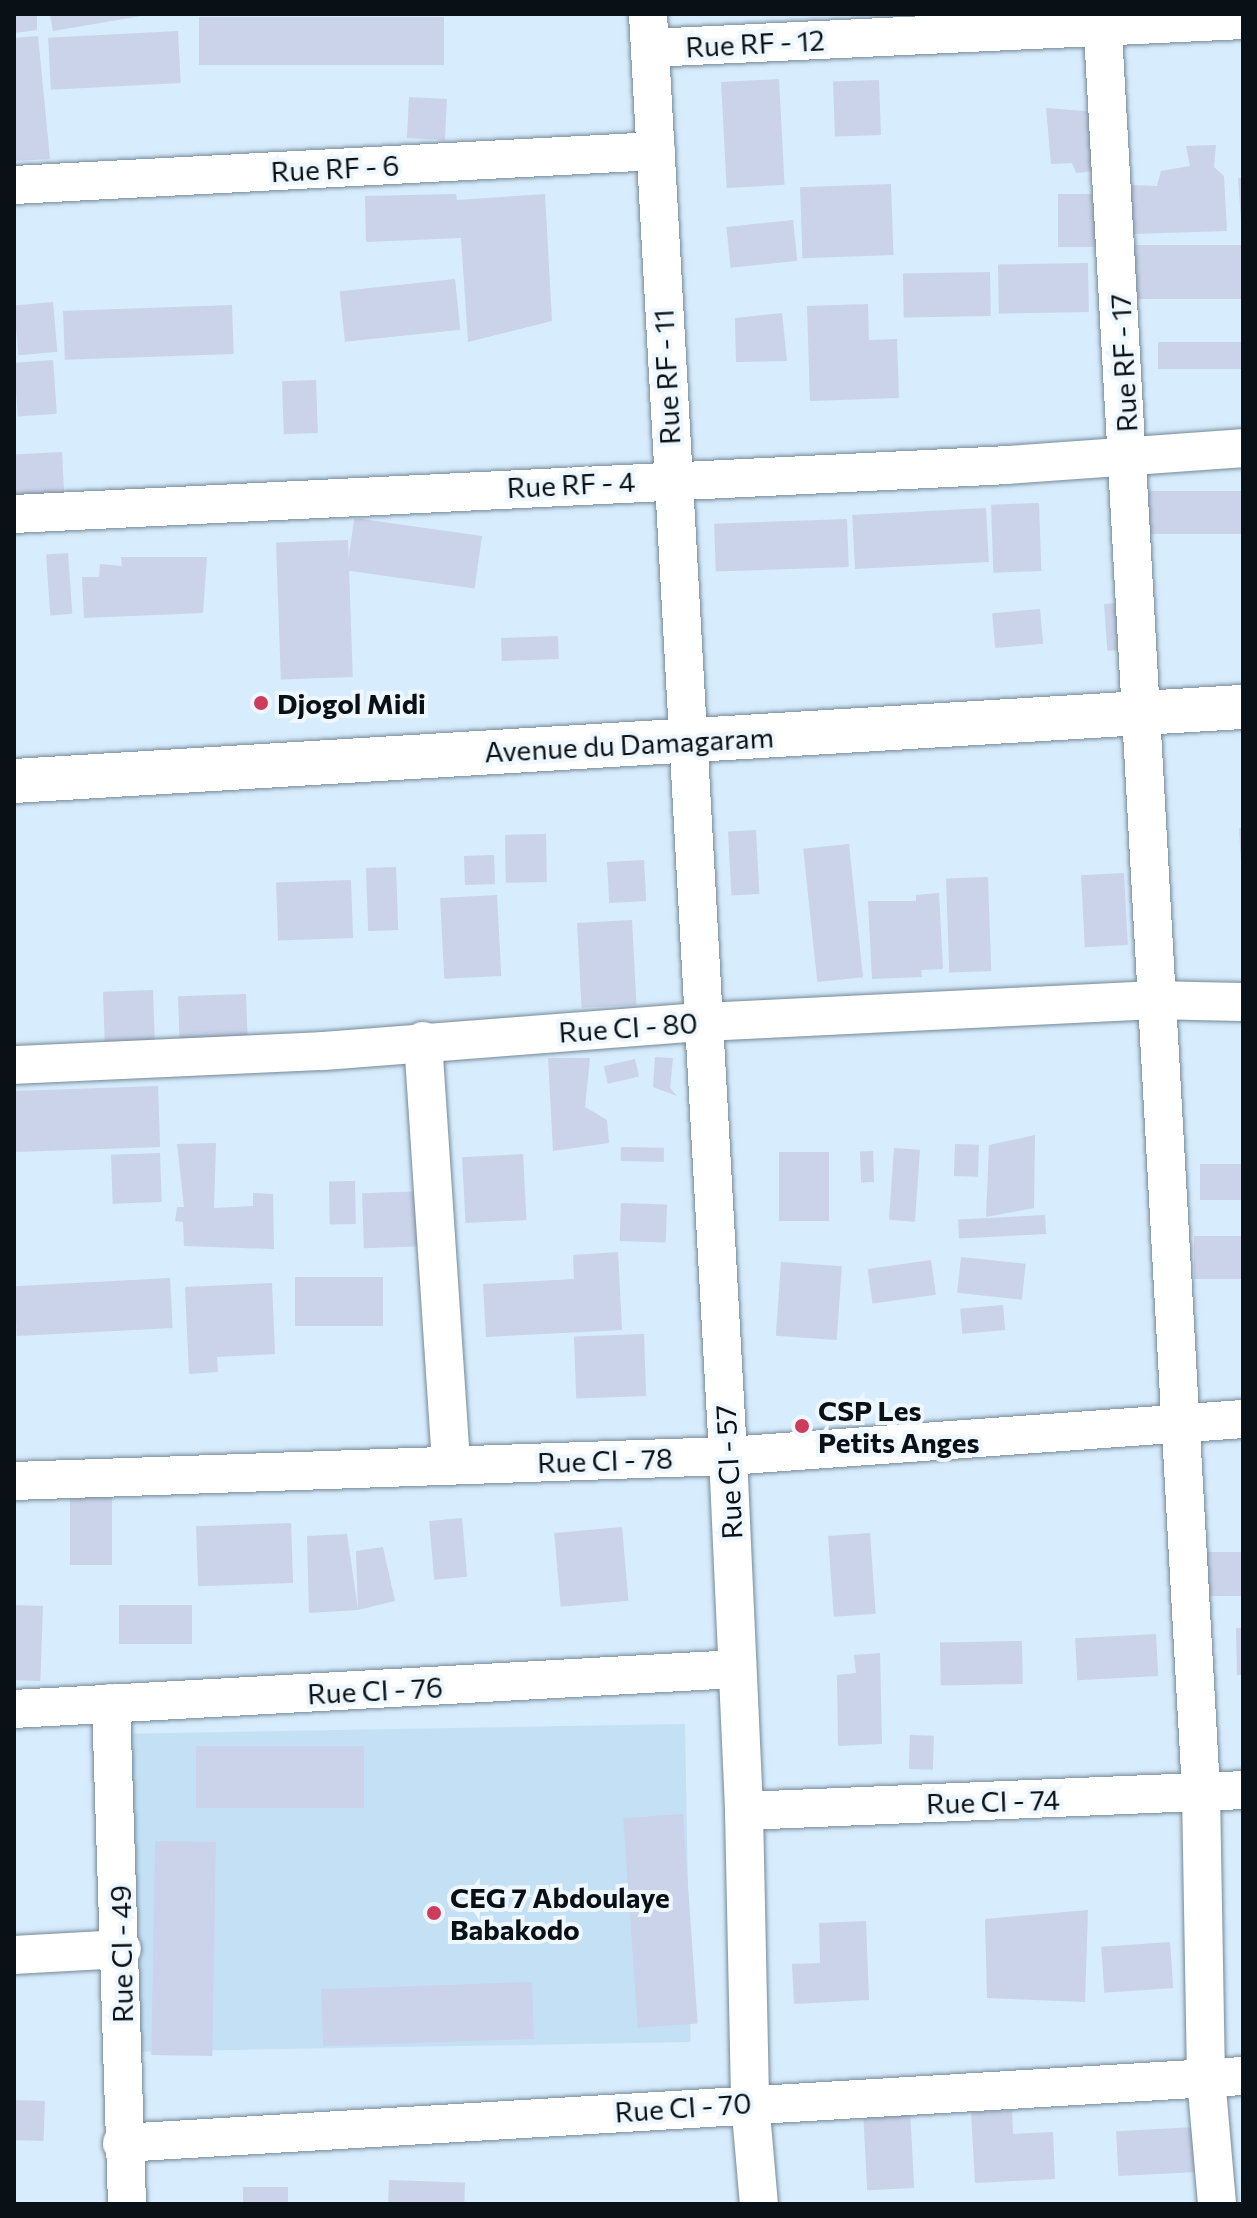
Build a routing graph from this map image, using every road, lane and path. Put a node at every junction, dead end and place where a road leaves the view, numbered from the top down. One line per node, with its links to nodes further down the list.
1 (1103, 19): 2 (street, Rue RF - 12); 3 (street, Rue RF - 12); 7 (street, Rue RF - 17)
2 (1243, 20)
3 (649, 31): 4 (street, Rue RF - 11)
4 (656, 151): 5 (street, Rue RF - 6); 8 (street, Rue RF - 11)
5 (14, 185)
6 (1243, 448): 7 (street, Rue RF - 4)
7 (1128, 456): 8 (street, Rue RF - 4); 11 (street, Rue RF - 17)
8 (671, 478): 9 (street, Rue RF - 4); 12 (street, Rue RF - 11)
9 (14, 514)
10 (1243, 707): 11 (street, Avenue du Damagaram)
11 (1142, 713): 12 (street, Avenue du Damagaram); 14 (street, Rue RF - 17)
12 (687, 741): 13 (street, Avenue du Damagaram); 16 (street, Rue CI - 57)
13 (14, 781)
14 (1155, 1000): 15 (street, Rue CI - 80); 16 (street, Rue CI - 80); 20 (street, Rue RF - 17)
15 (1243, 1002)
16 (704, 1022): 17 (street, Rue CI - 80); 21 (street, Rue CI - 57)
17 (423, 1041): 18 (street, Rue CI - 80); 22 (street)
18 (14, 1065)
19 (1243, 1419): 20 (street, Rue CI - 78)
20 (1179, 1423): 21 (street, Rue CI - 78); 28 (street, Rue RF - 17)
21 (728, 1456): 22 (street, Rue CI - 78); 24 (street, Rue CI - 57)
22 (451, 1465): 23 (street, Rue CI - 78)
23 (14, 1481)
24 (737, 1669): 25 (street, Rue CI - 76); 29 (street, Rue CI - 57)
25 (111, 1703): 26 (street, Rue CI - 76); 30 (street, Rue CI - 49)
26 (14, 1709)
27 (1243, 1790): 28 (street, Rue CI - 74)
28 (1201, 1792): 29 (street, Rue CI - 74); 32 (street, Rue RF - 17)
29 (744, 1811): 33 (street, Rue CI - 57)
30 (122, 1949): 31 (street); 34 (street, Rue CI - 49)
31 (14, 1955)
32 (1225, 2077): 33 (street, Rue CI - 70); 37 (street, Rue RF - 17)
33 (750, 2102): 34 (street, Rue CI - 70); 36 (street, Rue CI - 57)
34 (122, 2143): 35 (street, Rue CI - 49)
35 (127, 2204)
36 (759, 2204)
37 (1217, 2204)

